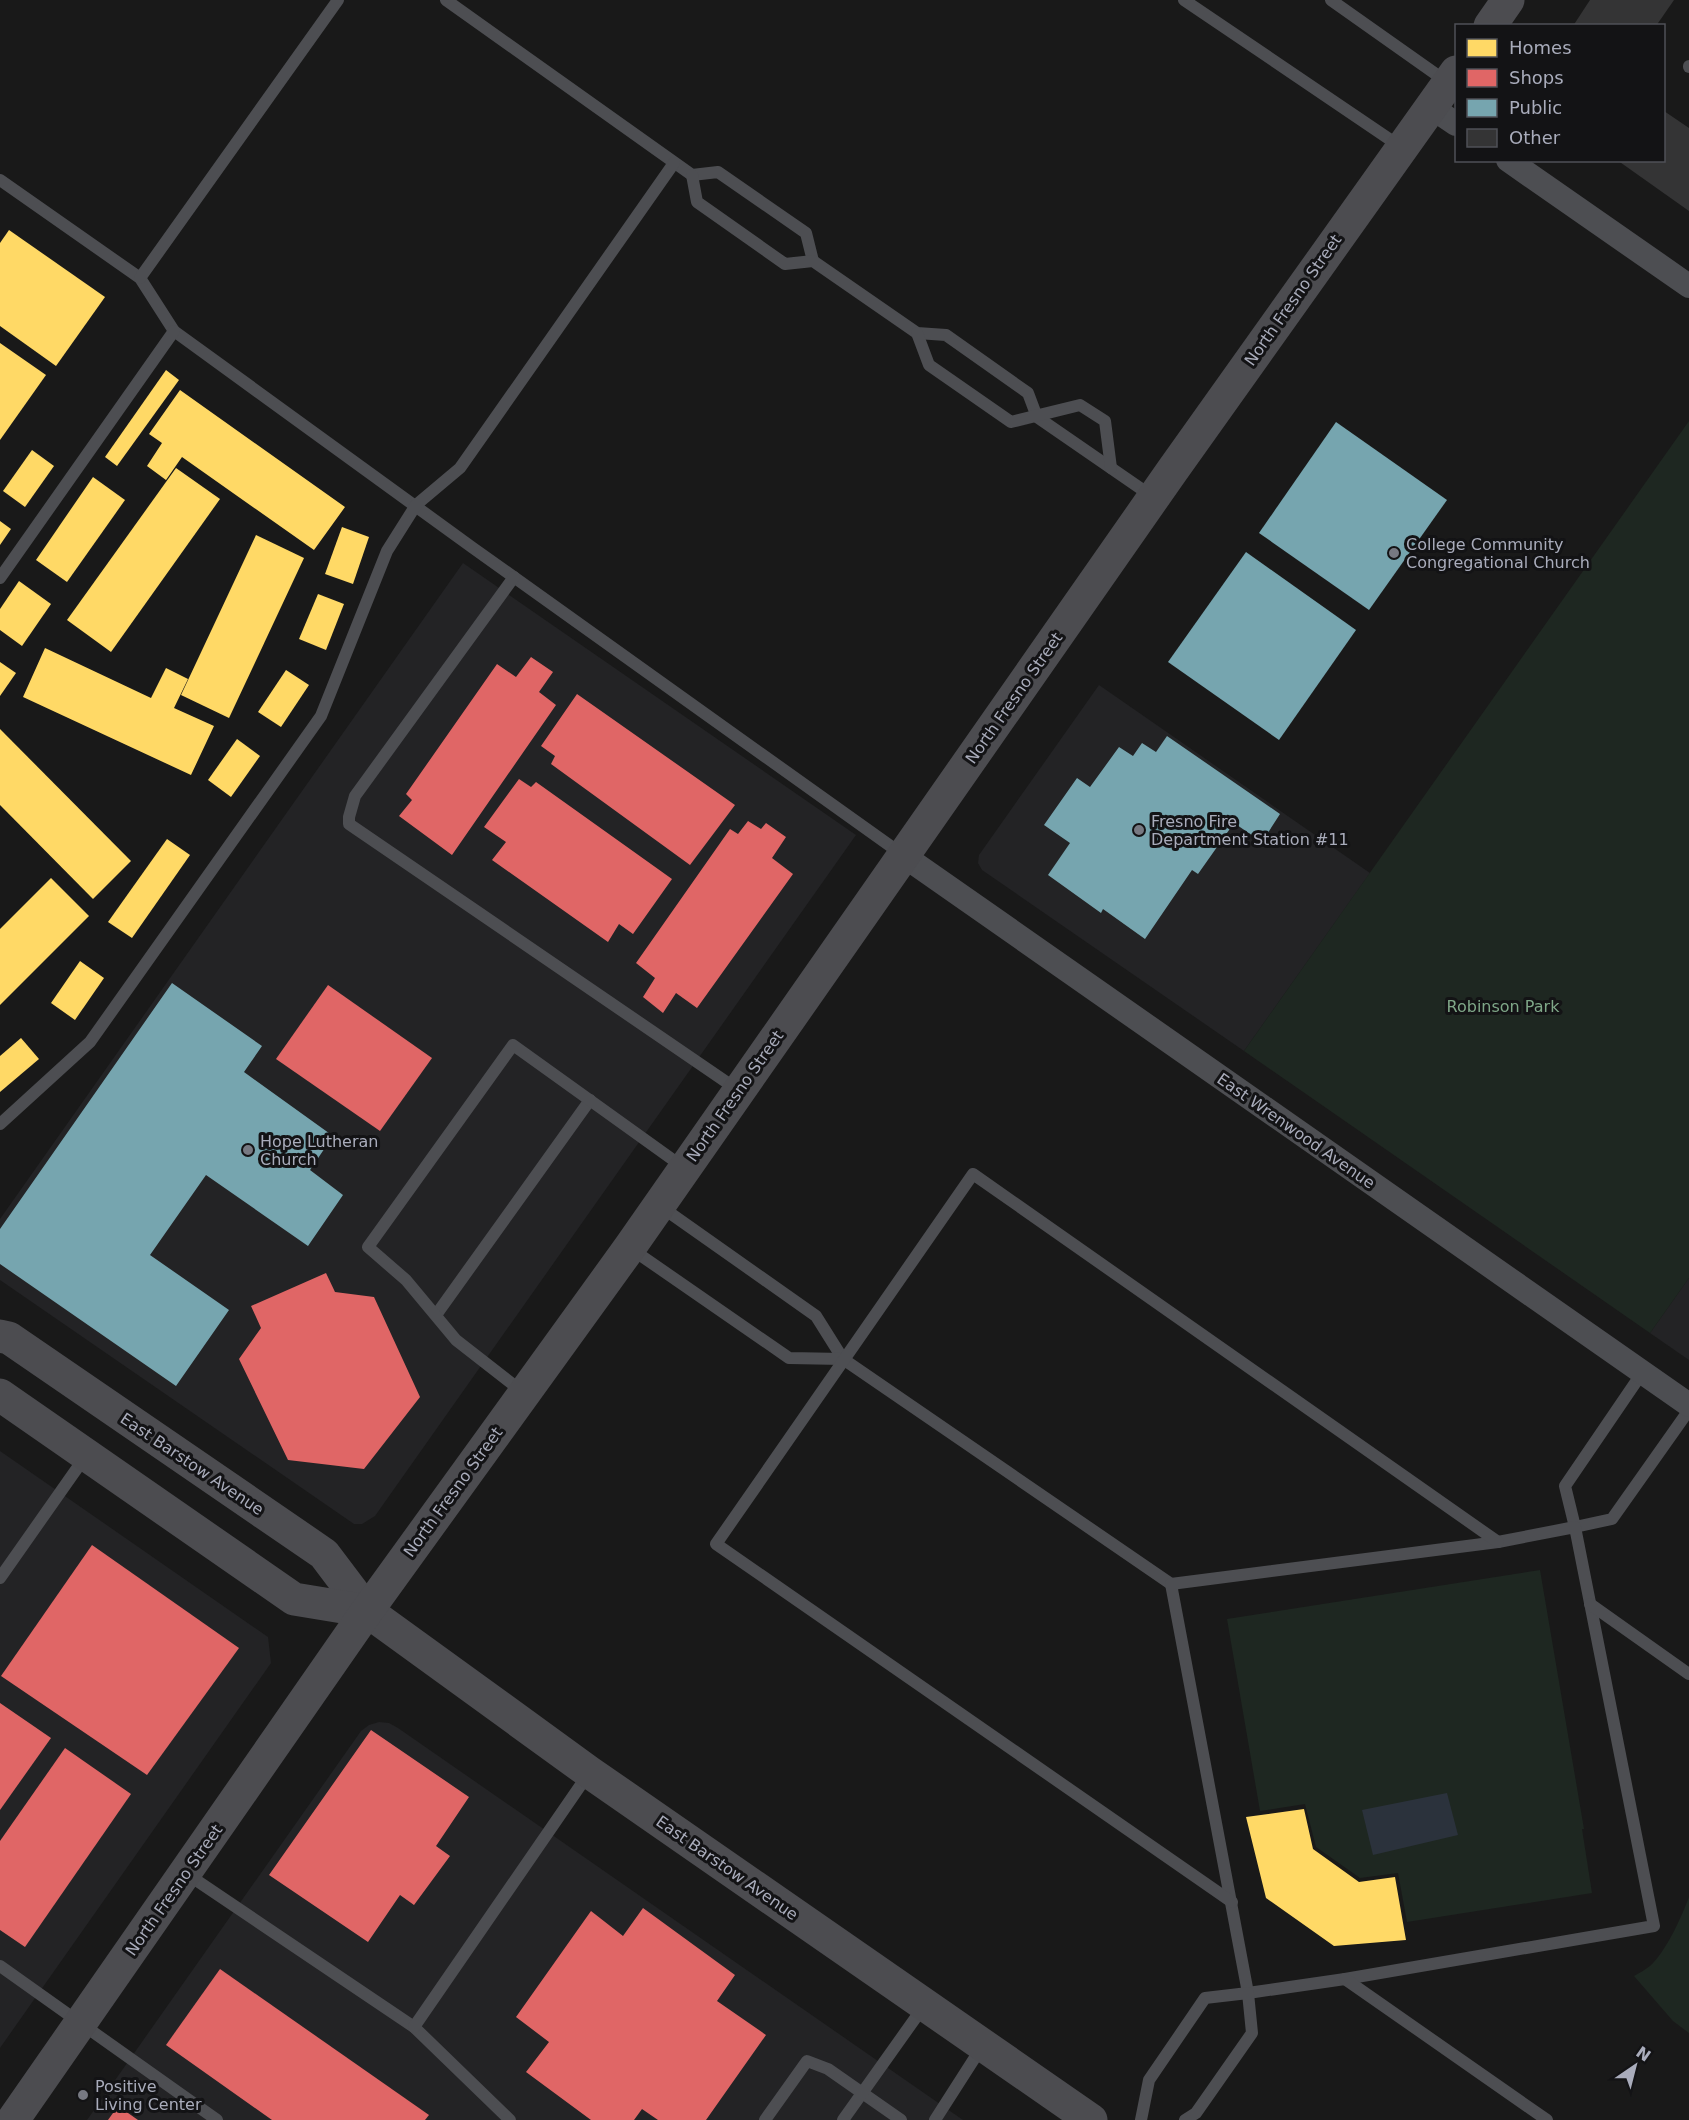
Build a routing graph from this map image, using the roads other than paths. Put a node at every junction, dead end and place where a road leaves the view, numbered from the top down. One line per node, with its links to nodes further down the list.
1 (338, 0): 14 (lane)
2 (446, 0): 10 (lane)
3 (1184, 0): 8 (lane)
4 (1330, 0): 7 (lane)
5 (1508, 0): 6 (main road)
6 (1491, 24)
7 (1448, 96): 8 (main road, North Fresno Street)
8 (1402, 148): 20 (main road, North Fresno Street)
9 (1511, 162): 15 (street)
10 (674, 163): 11 (lane); 21 (lane)
11 (692, 175): 13 (lane); 13 (lane)
12 (0, 180): 14 (lane)
13 (813, 261): 17 (lane)
14 (140, 278): 16 (lane)
15 (1689, 286)
16 (174, 331): 21 (lane); 23 (lane)
17 (917, 333): 18 (lane); 18 (lane)
18 (1037, 417): 19 (lane); 19 (lane)
19 (1111, 468): 20 (lane)
20 (1154, 498): 24 (main road, North Fresno Street)
21 (416, 505): 22 (lane); 27 (lane)
22 (514, 577): 24 (lane); 25 (lane)
23 (0, 578)
24 (904, 856): 25 (main road, North Fresno Street); 34 (street, East Wrenwood Avenue)
25 (739, 1090): 28 (main road, North Fresno Street)
26 (590, 1100): 28 (lane); 31 (lane); 31 (lane)
27 (0, 1124)
28 (685, 1168): 29 (main road, North Fresno Street)
29 (659, 1206): 30 (main road, North Fresno Street); 33 (lane)
30 (630, 1247): 33 (lane); 35 (main road, North Fresno Street)
31 (436, 1315): 35 (lane)
32 (0, 1336): 45 (main road, East Barstow Avenue)
33 (843, 1359): 41 (lane); 43 (lane); 49 (lane)
34 (1642, 1373): 37 (street, East Wrenwood Avenue); 40 (lane)
35 (525, 1394): 45 (main road, North Fresno Street)
36 (0, 1395): 39 (main road, East Barstow Avenue)
37 (1689, 1405)
38 (1689, 1410): 40 (lane)
39 (86, 1456): 42 (lane); 45 (main road, East Barstow Avenue)
40 (1575, 1527): 41 (lane); 44 (lane)
41 (1498, 1542): 43 (lane)
42 (0, 1578)
43 (1171, 1584): 49 (lane)
44 (1590, 1604): 46 (lane); 51 (lane)
45 (367, 1611): 47 (main road, East Barstow Avenue); 48 (main road, North Fresno Street)
46 (1689, 1674)
47 (589, 1772): 53 (main road, East Barstow Avenue); 55 (lane)
48 (186, 1874): 54 (main road, North Fresno Street); 55 (lane)
49 (1232, 1902): 52 (lane)
50 (0, 1966): 54 (lane)
51 (1345, 1979): 52 (lane); 68 (lane)
52 (1248, 1993): 66 (lane); 67 (lane)
53 (925, 2005): 56 (main road, East Barstow Avenue); 57 (lane)
54 (79, 2024): 59 (main road, North Fresno Street); 60 (lane)
55 (414, 2027): 61 (lane)
56 (983, 2045): 58 (main road, East Barstow Avenue); 65 (lane)
57 (863, 2092): 62 (lane); 63 (lane); 64 (lane)
58 (1074, 2112)
59 (13, 2120)
60 (217, 2120)
61 (510, 2120)
62 (765, 2120)
63 (843, 2120)
64 (901, 2120)
65 (935, 2120)
66 (1141, 2120)
67 (1185, 2120)
68 (1547, 2120)

